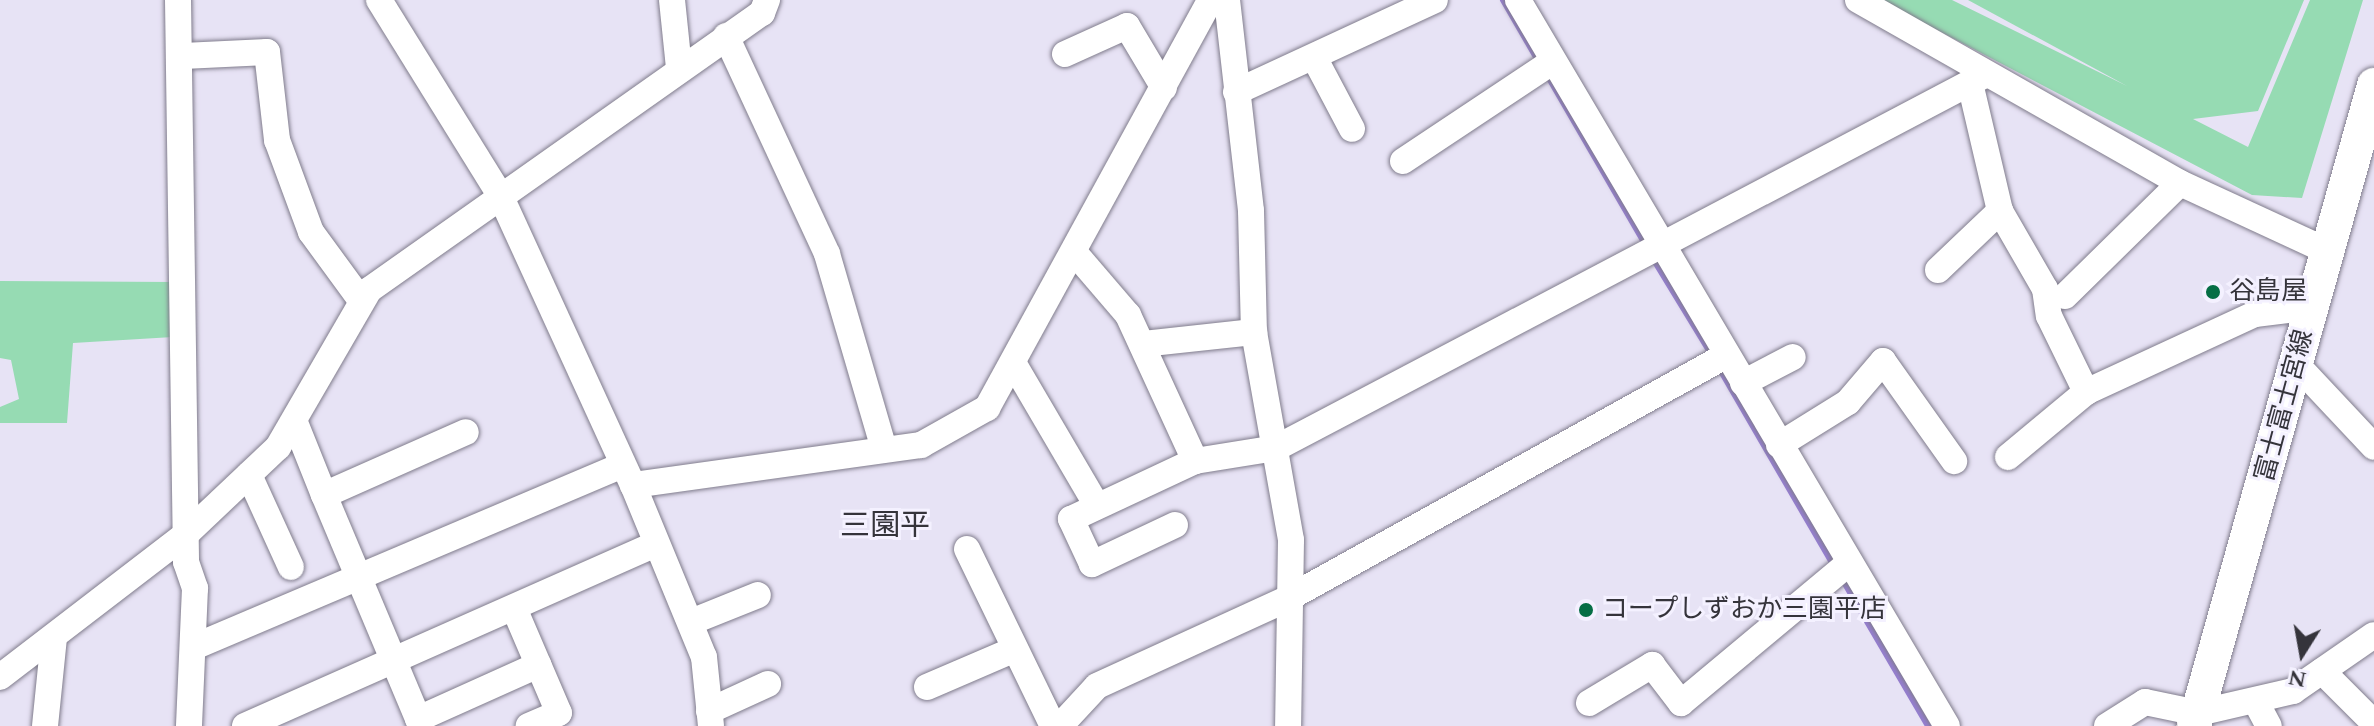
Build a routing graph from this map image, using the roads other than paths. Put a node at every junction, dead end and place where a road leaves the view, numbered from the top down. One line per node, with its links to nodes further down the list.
1 (178, 0): 13 (street)
2 (379, 0): 24 (street)
3 (672, 0): 16 (street)
4 (789, 0): 10 (street)
5 (1210, 0): 19 (street)
6 (1227, 0): 20 (street)
7 (1435, 0): 14 (street)
8 (1518, 0): 15 (street)
9 (1858, 0): 17 (street)
10 (764, 6): 11 (street)
11 (726, 36): 16 (street); 46 (street)
12 (1065, 54): 19 (street)
13 (183, 56): 31 (street); 55 (street)
14 (1315, 59): 20 (street); 21 (street)
15 (1546, 66): 22 (street); 26 (street)
16 (679, 68): 24 (street)
17 (1978, 78): 23 (street); 25 (street); 26 (street)
18 (2374, 85): 27 (main road, 富士富士宮線)
19 (1164, 88): 28 (street)
20 (1236, 92): 33 (street)
21 (1352, 129)
22 (1403, 161)
23 (2180, 183): 27 (street); 30 (street)
24 (501, 197): 31 (street); 51 (street)
25 (2000, 211): 29 (street); 40 (street)
26 (1655, 251): 36 (street); 45 (street)
27 (2327, 251): 32 (main road, 富士富士宮線)
28 (1074, 252): 34 (street); 38 (street)
29 (1938, 270)
30 (2065, 296)
31 (360, 299): 41 (street)
32 (2312, 307): 37 (main road, 富士富士宮線); 40 (street)
33 (1254, 332): 34 (street); 45 (street)
34 (1143, 344): 48 (street)
35 (1793, 357): 39 (street)
36 (1719, 360): 39 (street); 62 (street)
37 (2297, 365): 44 (street); 78 (main road, 富士富士宮線)
38 (1015, 366): 46 (street); 53 (street)
39 (1743, 383): 43 (street)
40 (2086, 392): 47 (street)
41 (296, 425): 50 (street); 52 (street)
42 (466, 432): 52 (street)
43 (1779, 445): 49 (street); 59 (street)
44 (2374, 447)
45 (1276, 448): 48 (street); 62 (street)
46 (884, 449): 51 (street)
47 (2008, 457)
48 (1195, 461): 53 (street)
49 (1954, 461)
50 (249, 475): 55 (street); 58 (street)
51 (627, 476): 56 (street); 60 (street)
52 (324, 495): 60 (street)
53 (1096, 504): 54 (street)
54 (1175, 525)
55 (185, 535): 66 (street); 67 (street)
56 (655, 544): 63 (street); 64 (street)
57 (967, 549): 68 (street)
58 (291, 567)
59 (1842, 570): 76 (street); 88 (street)
60 (360, 582): 67 (street); 69 (street)
61 (758, 595): 64 (street)
62 (1285, 600): 86 (street); 87 (street)
63 (514, 608): 69 (street); 70 (street)
64 (691, 622): 77 (street)
65 (2374, 635): 71 (street)
66 (54, 638): 72 (street); 81 (street)
67 (194, 647): 82 (street)
68 (1013, 650): 74 (street); 85 (street)
69 (394, 665): 79 (street); 83 (street)
70 (538, 665): 79 (street); 84 (street)
71 (2322, 671): 75 (street); 80 (street)
72 (0, 677)
73 (768, 684): 77 (street)
74 (927, 687)
75 (2256, 702): 78 (street); 90 (street)
76 (1589, 703)
77 (710, 718)
78 (2196, 720): 89 (street)
79 (419, 723)
80 (2374, 723)
81 (45, 726)
82 (189, 726)
83 (245, 726)
84 (529, 726)
85 (1053, 726)
86 (1060, 726)
87 (1288, 726)
88 (1947, 726)
89 (2107, 726)
90 (2269, 726)

